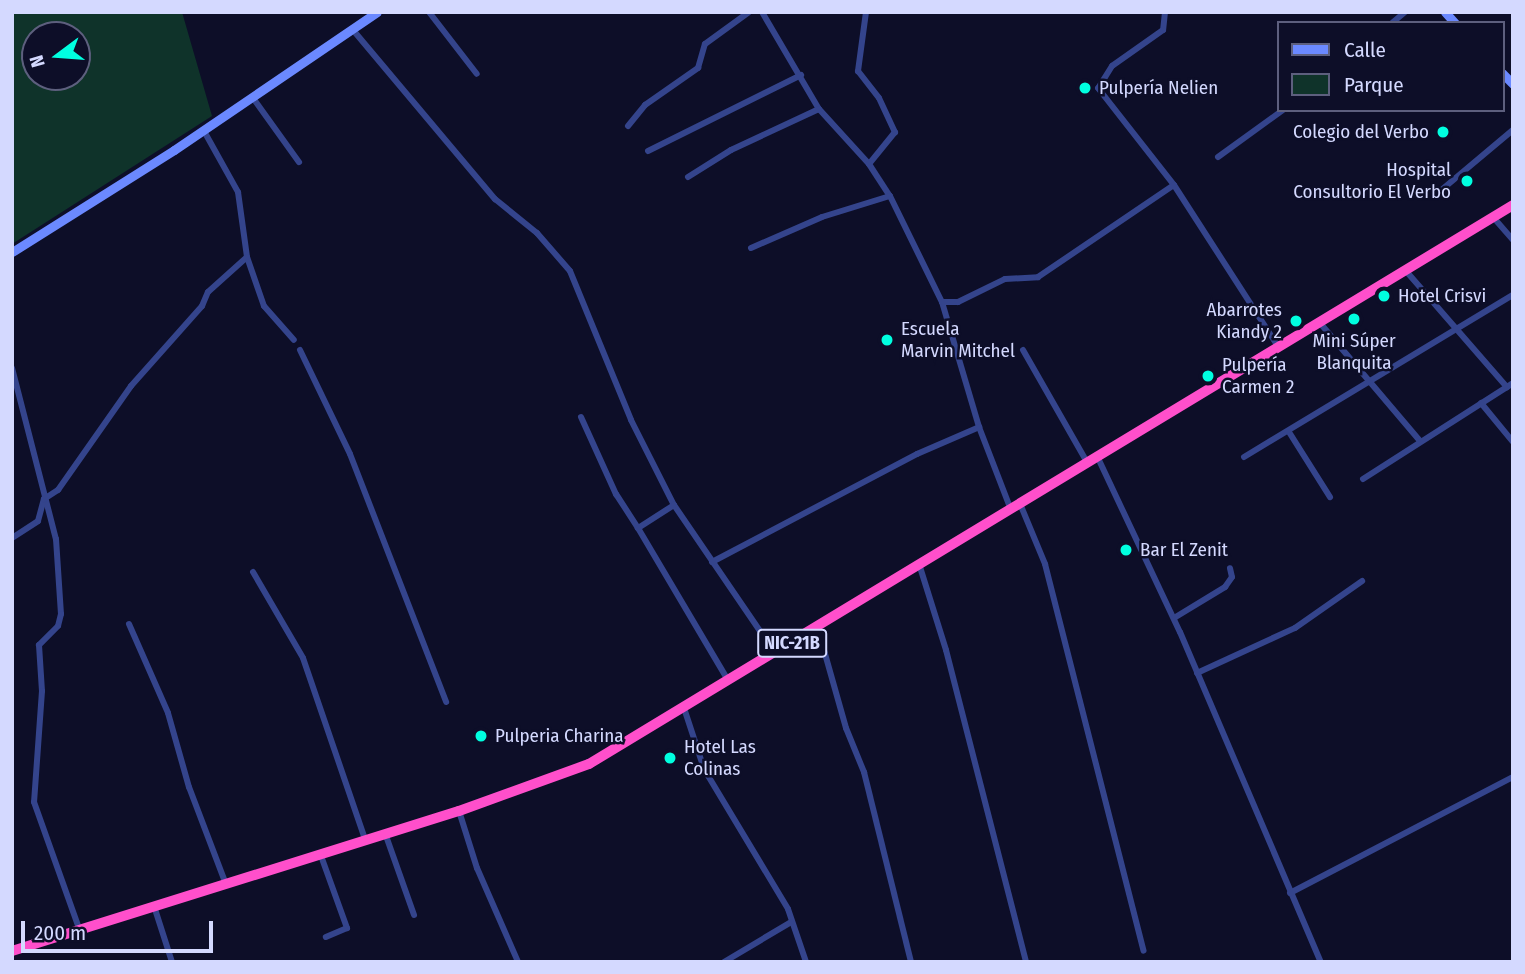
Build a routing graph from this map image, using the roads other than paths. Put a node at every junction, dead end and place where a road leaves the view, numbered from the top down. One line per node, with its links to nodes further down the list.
1 (377, 12): 7 (street)
2 (429, 12): 8 (street)
3 (749, 12): 13 (street)
4 (762, 12): 9 (street)
5 (866, 12): 19 (street)
6 (1165, 12): 21 (street)
7 (353, 30): 10 (street); 53 (street)
8 (477, 74)
9 (800, 75): 11 (street); 16 (street)
10 (253, 98): 15 (street); 18 (street)
11 (819, 109): 19 (street); 20 (street)
12 (1280, 112): 17 (street)
13 (628, 125)
14 (1513, 130): 22 (street)
15 (204, 131): 28 (street); 29 (street)
16 (648, 151)
17 (1218, 157)
18 (299, 162)
19 (869, 164): 23 (street)
20 (688, 177)
21 (1174, 185): 32 (street); 36 (street)
22 (1439, 192)
23 (890, 196): 27 (street); 32 (street)
24 (1513, 205): 25 (highway, NIC-21B)
25 (1493, 217): 26 (street); 30 (highway, NIC-21B)
26 (1513, 240)
27 (751, 248)
28 (12, 252)
29 (247, 257): 35 (street); 52 (street)
30 (1406, 271): 33 (highway, NIC-21B); 34 (street)
31 (1513, 295): 34 (street)
32 (942, 302): 44 (street)
33 (1320, 323): 36 (highway, NIC-21B); 40 (street)
34 (1455, 331): 40 (street); 41 (street)
35 (294, 340)
36 (1279, 348): 49 (highway, NIC-21B)
37 (300, 350): 68 (street)
38 (1023, 350): 49 (street)
39 (12, 368): 52 (street)
40 (1369, 382): 45 (street); 46 (street)
41 (1510, 385): 42 (street)
42 (1481, 403): 46 (street); 47 (street)
43 (581, 417): 55 (street)
44 (979, 427): 54 (street); 57 (street)
45 (1289, 432): 48 (street); 51 (street)
46 (1420, 441): 50 (street)
47 (1513, 442)
48 (1244, 457)
49 (1093, 461): 54 (highway, NIC-21B); 62 (street)
50 (1363, 478)
51 (1330, 497)
52 (44, 499): 56 (street); 80 (street)
53 (674, 505): 55 (street); 57 (street)
54 (1016, 509): 58 (highway, NIC-21B); 83 (street)
55 (638, 528): 67 (street)
56 (12, 538)
57 (712, 562): 65 (street)
58 (920, 567): 64 (highway, NIC-21B); 89 (street)
59 (1230, 568): 62 (street)
60 (253, 572): 73 (street)
61 (1362, 581): 66 (street)
62 (1174, 618): 66 (street)
63 (129, 624): 75 (street)
64 (817, 629): 65 (highway, NIC-21B); 88 (street)
65 (775, 653): 67 (highway, NIC-21B)
66 (1198, 673): 76 (street)
67 (729, 682): 69 (highway, NIC-21B)
68 (446, 702)
69 (684, 708): 71 (highway, NIC-21B); 79 (street)
70 (1513, 777): 76 (street)
71 (459, 811): 72 (highway, NIC-21B); 85 (street)
72 (386, 832): 73 (highway, NIC-21B); 78 (street)
73 (365, 839): 74 (highway, NIC-21B)
74 (320, 853): 75 (highway, NIC-21B); 81 (street)
75 (225, 882): 77 (highway, NIC-21B)
76 (1290, 893): 90 (street)
77 (154, 905): 80 (highway, NIC-21B); 84 (street)
78 (414, 915)
79 (792, 922): 86 (street); 87 (street)
80 (80, 930): 82 (highway, NIC-21B)
81 (326, 937)
82 (12, 951)
83 (1144, 951)
84 (172, 962)
85 (518, 962)
86 (724, 962)
87 (806, 962)
88 (911, 962)
89 (1026, 962)
90 (1321, 962)

